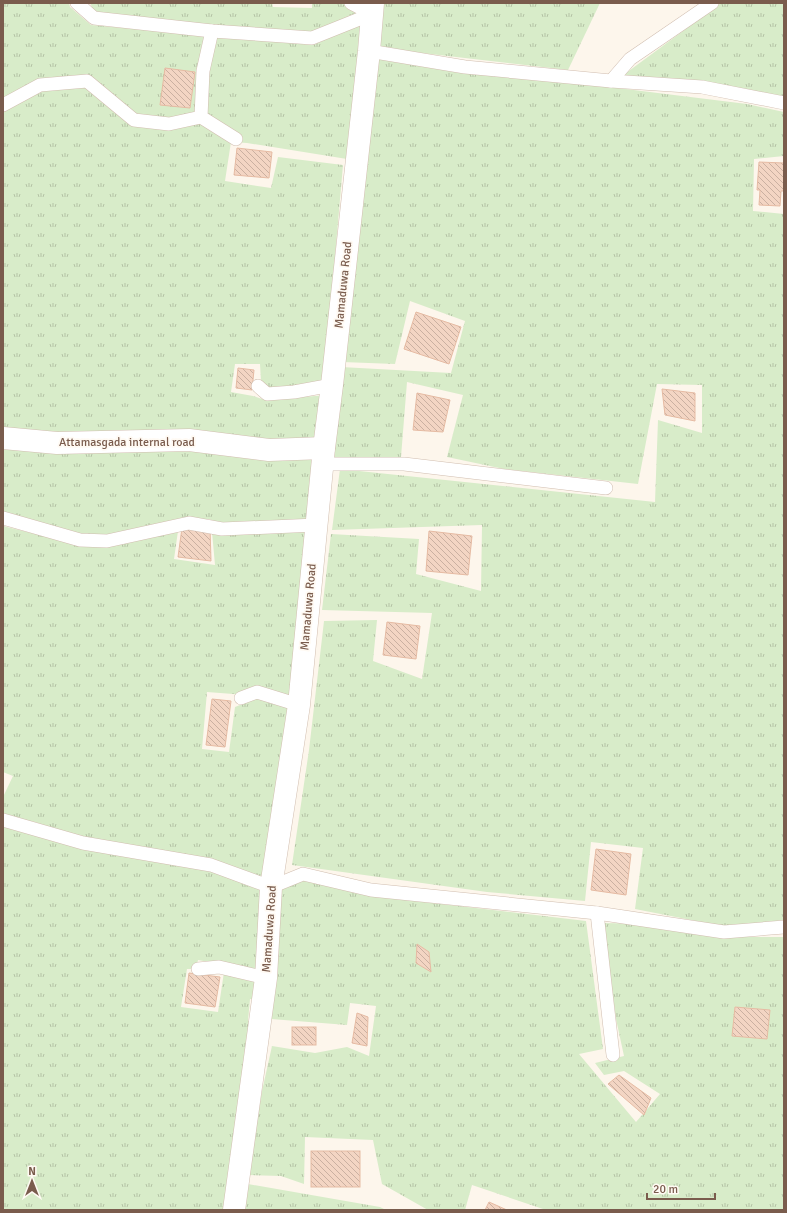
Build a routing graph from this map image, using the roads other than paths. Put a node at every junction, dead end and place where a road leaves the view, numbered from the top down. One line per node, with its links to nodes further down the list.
1 (77, 3): 5 (lane)
2 (351, 3): 4 (lane)
3 (712, 3): 7 (lane)
4 (372, 8): 5 (lane); 6 (street, Mamaduwa Road)
5 (212, 31): 10 (lane)
6 (369, 50): 7 (lane); 12 (street, Mamaduwa Road)
7 (611, 81): 8 (lane)
8 (784, 103)
9 (3, 105): 10 (lane)
10 (201, 117): 11 (lane)
11 (236, 139)
12 (332, 385): 13 (lane); 15 (street, Mamaduwa Road)
13 (258, 386)
14 (3, 438): 15 (street, Attamasgada internal road)
15 (323, 456): 16 (lane); 18 (street, Mamaduwa Road)
16 (606, 488)
17 (3, 518): 18 (lane)
18 (316, 525): 20 (street, Mamaduwa Road)
19 (241, 698): 20 (lane)
20 (299, 706): 22 (street, Mamaduwa Road)
21 (3, 820): 22 (lane)
22 (271, 887): 23 (lane); 26 (street, Mamaduwa Road)
23 (597, 913): 24 (lane); 27 (lane)
24 (784, 927)
25 (198, 969): 26 (lane)
26 (266, 978): 28 (street, Mamaduwa Road)
27 (613, 1055)
28 (234, 1210)

